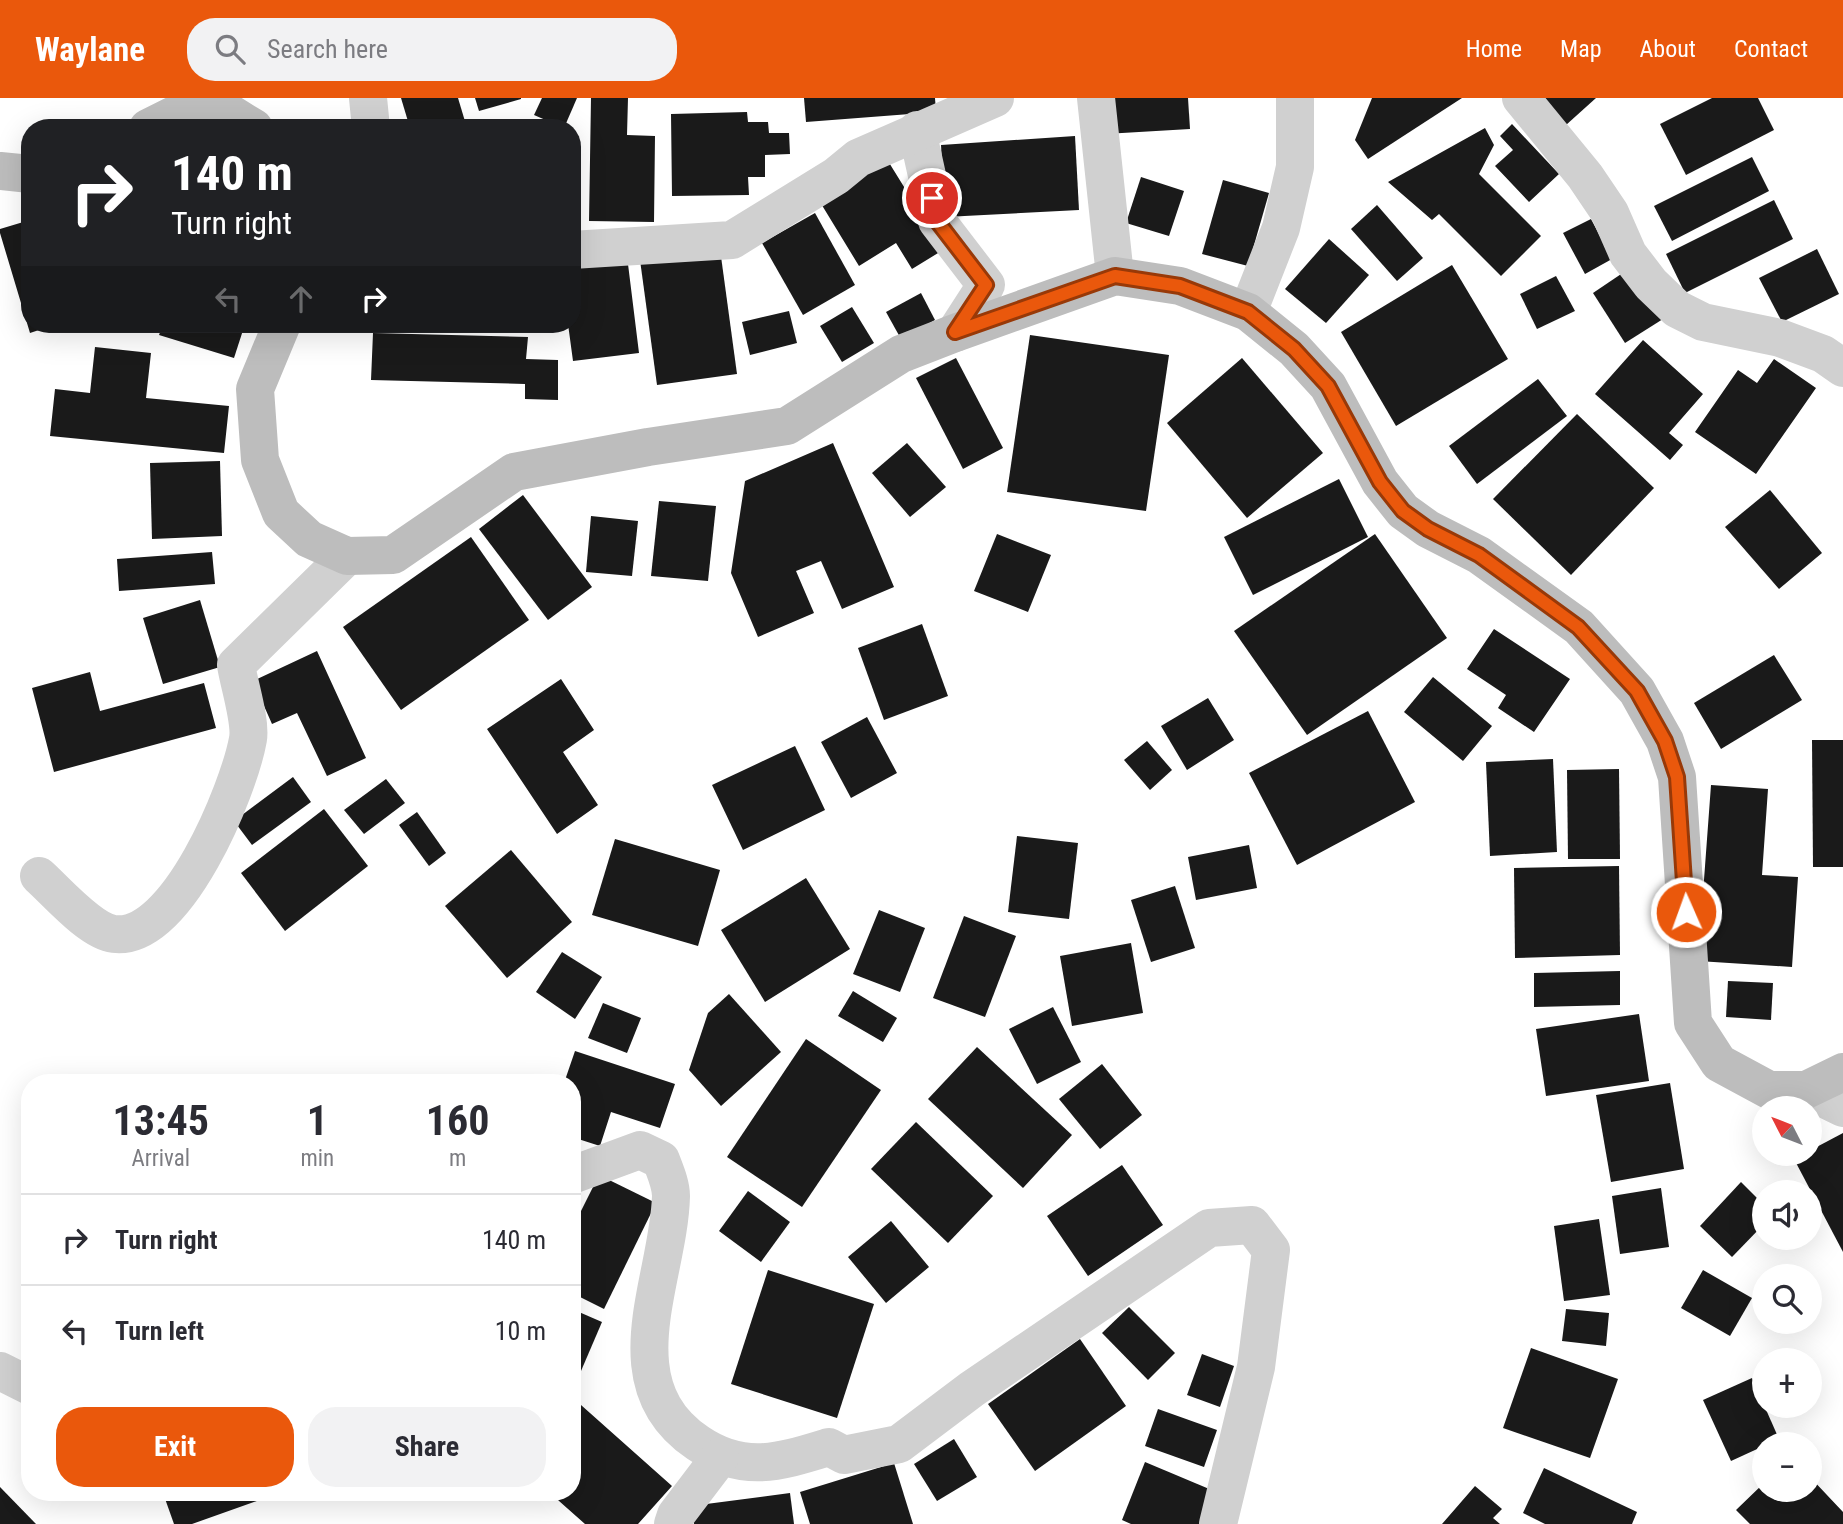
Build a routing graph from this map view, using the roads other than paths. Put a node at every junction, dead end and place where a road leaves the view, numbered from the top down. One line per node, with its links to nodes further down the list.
1 (368, 98): 8 (street)
2 (995, 98): 9 (street)
3 (1096, 98): 13 (street)
4 (1295, 98): 14 (street)
5 (1521, 98): 17 (street)
6 (166, 119): 7 (street)
7 (240, 119)
8 (370, 119)
9 (917, 130): 12 (street); 15 (street)
10 (0, 171): 11 (street)
11 (21, 173)
12 (581, 249)
13 (1115, 276): 14 (street); 15 (street)
14 (1248, 312): 21 (street)
15 (955, 332): 18 (street)
16 (278, 333): 18 (street)
17 (1843, 368)
18 (347, 556): 19 (street)
19 (39, 876)
20 (1843, 1072): 21 (street)
21 (1806, 1090): 22 (street)
22 (1843, 1108)
23 (581, 1172): 26 (street)
24 (0, 1371): 25 (street)
25 (21, 1382)
26 (720, 1457): 27 (street); 28 (street)
27 (673, 1524)
28 (1218, 1524)

